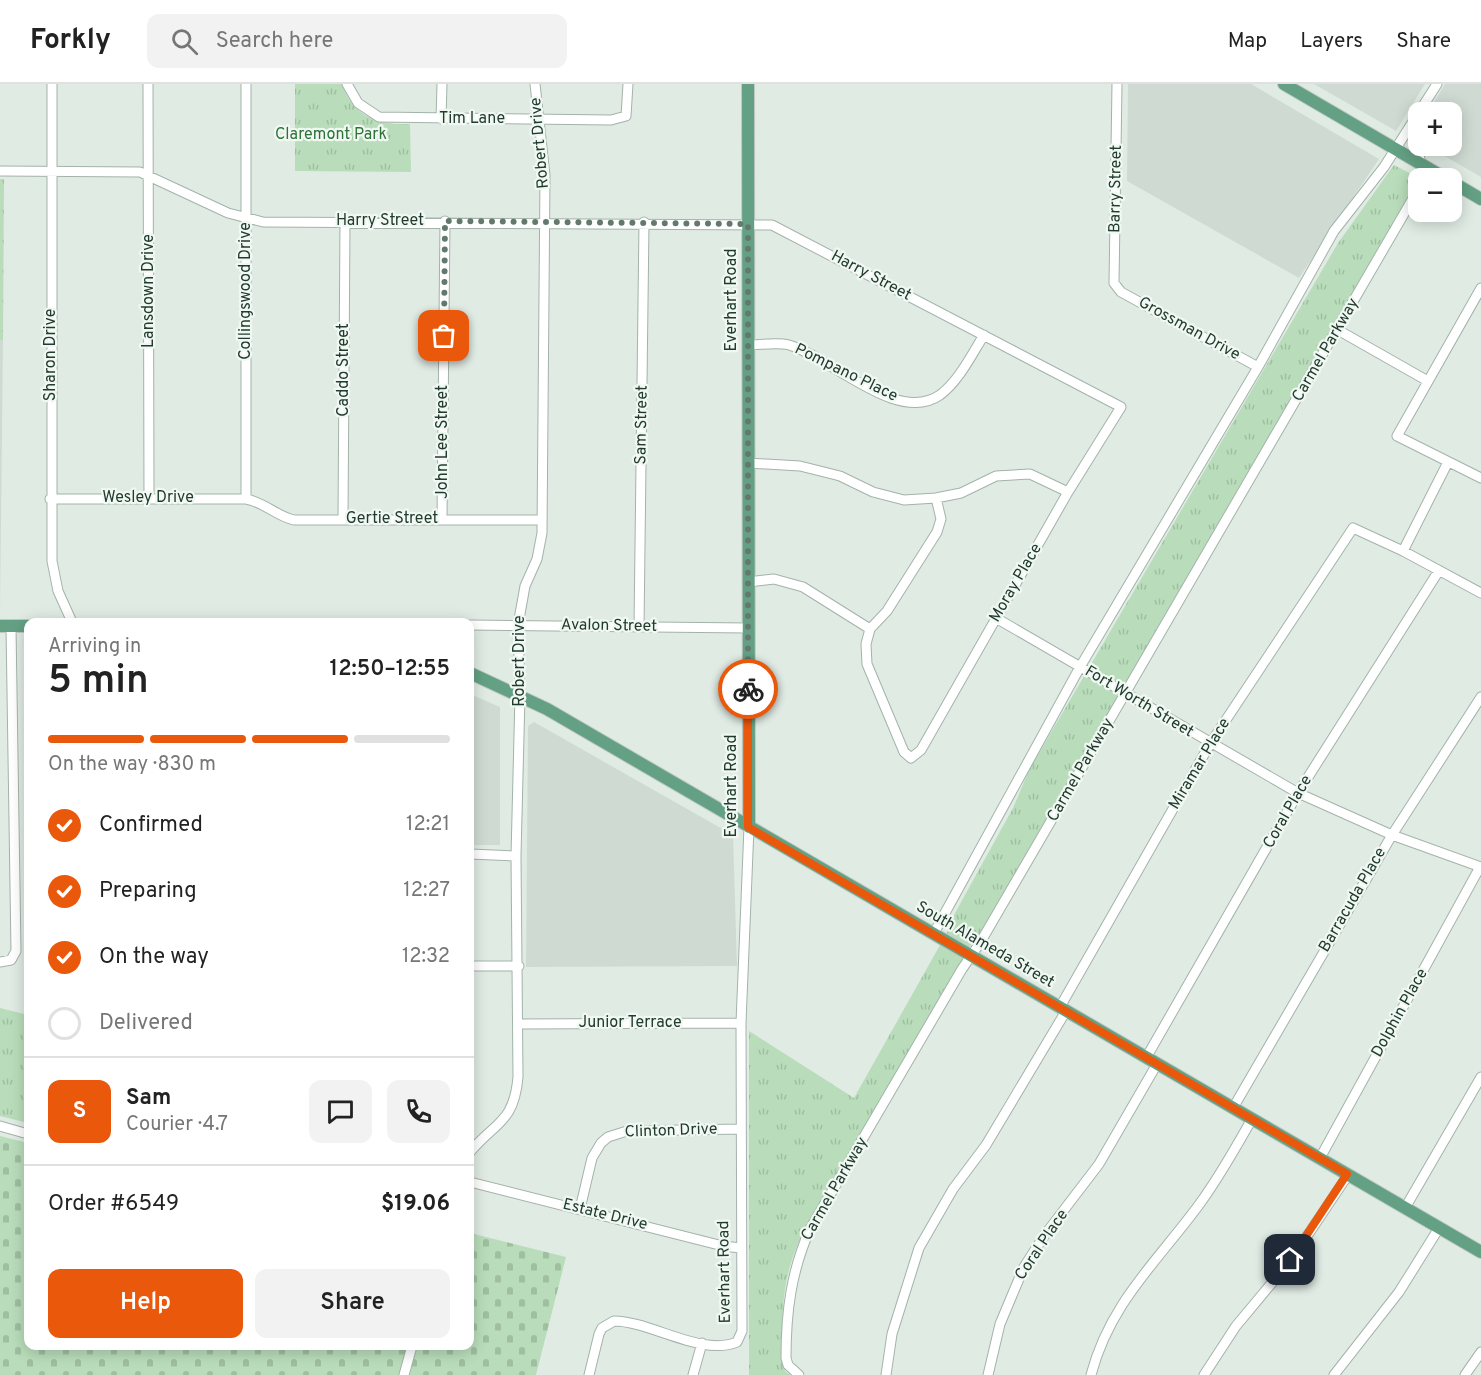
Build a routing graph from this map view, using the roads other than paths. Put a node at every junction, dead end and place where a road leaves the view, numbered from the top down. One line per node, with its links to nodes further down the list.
1 (52, 84): 19 (street, Sharon Drive)
2 (148, 84): 20 (street, Lansdown Drive)
3 (246, 84): 24 (street, Collingswood Drive)
4 (347, 84): 13 (street, Tim Lane)
5 (441, 84): 13 (street)
6 (535, 84): 14 (street, Robert Drive)
7 (628, 84): 14 (street, Tim Lane)
8 (748, 84): 29 (main road, Everhart Road)
9 (1117, 84): 31 (street, Barry Street)
10 (1284, 84): 16 (main road)
11 (1437, 84): 12 (street)
12 (1426, 102)
13 (441, 119): 14 (street, Tim Lane)
14 (540, 119): 27 (street, Robert Drive)
15 (1408, 130): 16 (street)
16 (1396, 149): 17 (main road); 35 (street)
17 (1421, 168)
18 (0, 171): 19 (street, Harry Street)
19 (52, 172): 20 (street, Harry Street); 44 (street, Sharon Drive)
20 (149, 175): 24 (street, Harry Street); 42 (street, Lansdown Drive)
21 (1462, 188): 22 (main road)
22 (1481, 199)
23 (1408, 207): 32 (street, Carmel Parkway)
24 (246, 219): 25 (street, Harry Street); 45 (street, Collingswood Drive)
25 (345, 221): 26 (street, Harry Street); 46 (street, Caddo Street)
26 (445, 221): 27 (street, Harry Street); 47 (street, John Lee Street)
27 (545, 222): 28 (street, Harry Street); 48 (street, Robert Drive)
28 (644, 222): 29 (street, Harry Street); 59 (street, Sam Street)
29 (748, 224): 33 (street, Harry Street); 34 (main road, Everhart Road)
30 (1481, 288): 36 (street)
31 (1121, 292): 35 (street, Grossman Drive)
32 (1338, 330): 36 (street); 64 (street, Carmel Parkway)
33 (984, 335): 34 (street, Pompano Place); 37 (street, Harry Street)
34 (748, 345): 39 (main road, Everhart Road)
35 (1258, 367): 62 (street)
36 (1426, 380): 38 (street)
37 (1121, 407): 41 (street, Moray Place)
38 (1448, 462): 40 (street); 49 (street)
39 (748, 463): 43 (street); 51 (main road, Everhart Road)
40 (1481, 478)
41 (1068, 492): 43 (street); 54 (street, Moray Place)
42 (148, 498): 44 (street, Wesley Drive); 45 (street, Wesley Drive)
43 (936, 498): 61 (street)
44 (50, 499): 53 (street, Sharon Drive)
45 (246, 499): 46 (street, Gertie Street)
46 (343, 519): 47 (street, Gertie Street)
47 (442, 519): 48 (street, Gertie Street)
48 (542, 520): 56 (street, Robert Drive)
49 (1403, 551): 50 (street); 67 (street, Miramar Place)
50 (1438, 572): 52 (street); 68 (street, Coral Place)
51 (748, 582): 60 (main road, Everhart Road); 61 (street)
52 (1481, 593)
53 (70, 618)
54 (996, 618): 61 (street, Moray Place); 62 (street, Fort Worth Street)
55 (474, 625): 56 (street, Avalon Street)
56 (518, 625): 59 (street, Avalon Street); 65 (street, Robert Drive)
57 (5, 626): 58 (main road); 76 (street)
58 (24, 627)
59 (639, 627): 60 (street, Avalon Street)
60 (748, 628): 69 (main road, Everhart Road)
61 (870, 629)
62 (1080, 667): 64 (street, Fort Worth Street); 74 (street)
63 (474, 675): 65 (main road, South Alameda Street)
64 (1126, 692): 67 (street, Fort Worth Street); 75 (street, Carmel Parkway)
65 (520, 695): 69 (main road, South Alameda Street); 72 (street, Robert Drive)
66 (1481, 697): 70 (street, Barracuda Place)
67 (1210, 744): 68 (street, Fort Worth Street); 79 (street, Miramar Place)
68 (1298, 793): 70 (street, Fort Worth Street); 82 (street, Coral Place)
69 (748, 827): 74 (main road, South Alameda Street); 80 (street, Everhart Road)
70 (1392, 835): 73 (street, Fort Worth Street); 84 (street, Barracuda Place)
71 (474, 854): 72 (street)
72 (516, 856): 78 (street, Robert Drive)
73 (1480, 867): 90 (street, Dolphin Place)
74 (934, 933): 75 (main road, South Alameda Street)
75 (971, 956): 79 (main road, South Alameda Street); 104 (street, Carmel Parkway)
76 (0, 962)
77 (474, 966): 78 (street)
78 (519, 966): 81 (street, Robert Drive)
79 (1063, 1009): 82 (main road, South Alameda Street); 105 (street, Miramar Place)
80 (741, 1023): 81 (street, Junior Terrace); 87 (street, Everhart Road)
81 (518, 1024): 89 (street, Robert Drive)
82 (1152, 1061): 84 (main road, South Alameda Street); 106 (street, Coral Place)
83 (1481, 1077): 93 (street)
84 (1233, 1108): 85 (main road, South Alameda Street)
85 (1252, 1119): 90 (main road, South Alameda Street); 107 (street)
86 (0, 1126): 88 (street)
87 (741, 1129): 94 (street, Clinton Drive); 96 (street, Everhart Road)
88 (24, 1133)
89 (474, 1144)
90 (1320, 1158): 91 (main road, South Alameda Street)
91 (1347, 1174): 93 (main road, South Alameda Street); 108 (street)
92 (474, 1183): 94 (street, Estate Drive)
93 (1405, 1208): 95 (main road, South Alameda Street)
94 (580, 1209): 96 (street, Estate Drive)
95 (1439, 1228): 97 (main road, South Alameda Street); 109 (street)
96 (741, 1248): 98 (street, Everhart Road)
97 (1481, 1252)
98 (702, 1343): 102 (street); 103 (street)
99 (411, 1350): 101 (street)
100 (1481, 1352): 110 (street)
101 (404, 1375)
102 (589, 1375)
103 (693, 1375)
104 (799, 1375)
105 (886, 1375)
106 (988, 1375)
107 (1091, 1375)
108 (1204, 1375)
109 (1334, 1375)
110 (1465, 1375)

